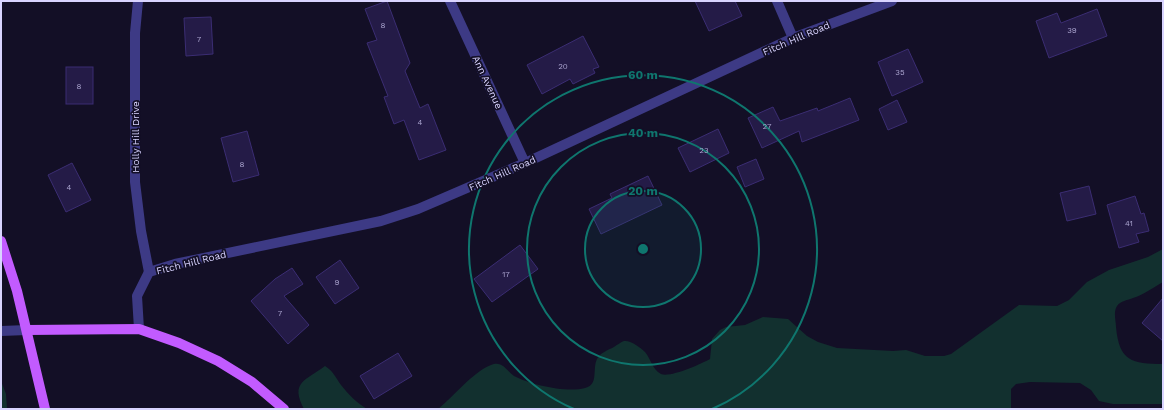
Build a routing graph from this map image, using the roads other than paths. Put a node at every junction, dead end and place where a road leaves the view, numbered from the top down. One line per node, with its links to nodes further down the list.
1 (138, 1): 8 (street, Holly Hill Drive)
2 (450, 1): 6 (street, Ann Avenue)
3 (777, 1): 5 (street)
4 (892, 1): 5 (street, Fitch Hill Road)
5 (793, 38): 6 (street, Fitch Hill Road)
6 (525, 163): 8 (street, Fitch Hill Road)
7 (1, 241): 10 (main road)
8 (149, 272): 9 (street, Fitch Hill Road)
9 (139, 329): 10 (main road); 13 (main road)
10 (27, 330): 11 (street); 12 (main road)
11 (1, 331)
12 (45, 409)
13 (284, 409)

